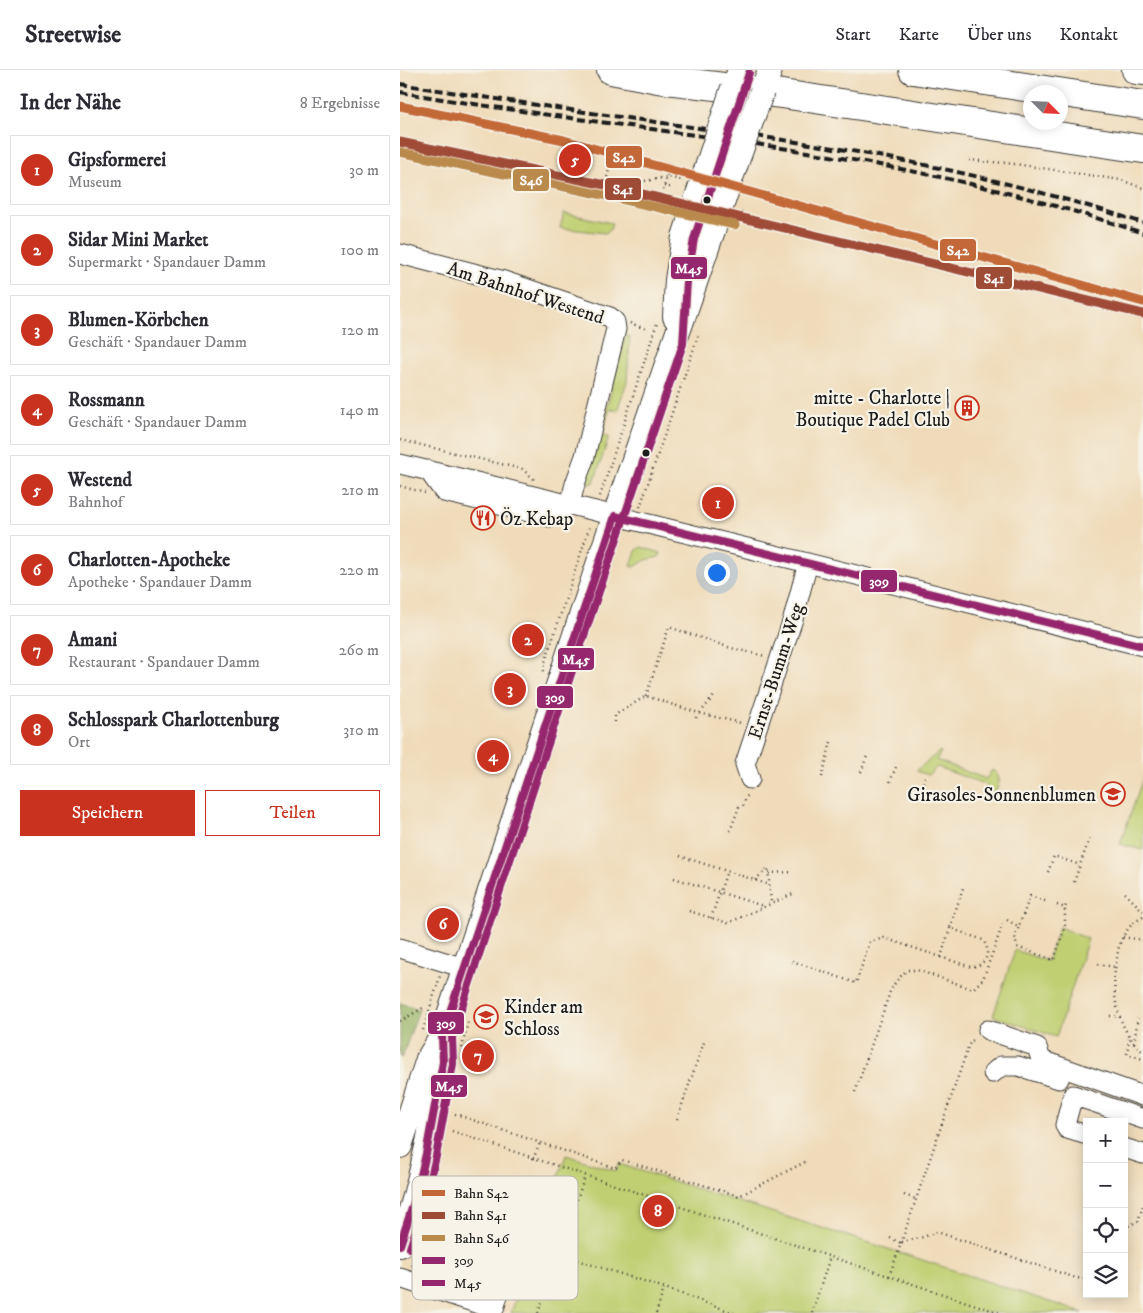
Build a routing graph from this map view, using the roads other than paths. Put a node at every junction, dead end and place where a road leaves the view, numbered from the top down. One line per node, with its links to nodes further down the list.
1 (611, 70): 6 (highway)
2 (913, 70): 9 (highway)
3 (984, 70): 8 (highway)
4 (1136, 70): 5 (highway)
5 (1143, 71)
6 (727, 81): 7 (highway); 12 (main road, bridge)
7 (766, 81): 10 (highway); 12 (main road, bridge)
8 (1143, 94)
9 (1143, 105)
10 (1143, 149)
11 (400, 254): 14 (street, Am Bahnhof Westend)
12 (674, 341): 15 (main road)
13 (400, 464): 14 (street)
14 (570, 504): 15 (street)
15 (615, 516): 16 (street); 20 (main road)
16 (808, 563): 17 (street); 18 (street, Ernst-Bumm-Weg)
17 (1143, 646)
18 (751, 786)
19 (400, 948): 20 (street)
20 (464, 968): 22 (main road)
21 (988, 1030): 25 (street)
22 (452, 1042): 29 (main road); 32 (main road)
23 (993, 1073): 24 (street)
24 (1073, 1095): 26 (street); 28 (street)
25 (1143, 1096)
26 (1110, 1115): 27 (street)
27 (1143, 1119)
28 (1083, 1134)
29 (400, 1146)
30 (1128, 1149): 31 (street)
31 (1143, 1154)
32 (421, 1176)
33 (412, 1208): 34 (main road)
34 (400, 1246)
35 (400, 1278): 36 (street)
36 (412, 1282)
37 (468, 1300): 38 (street)
38 (497, 1300)

